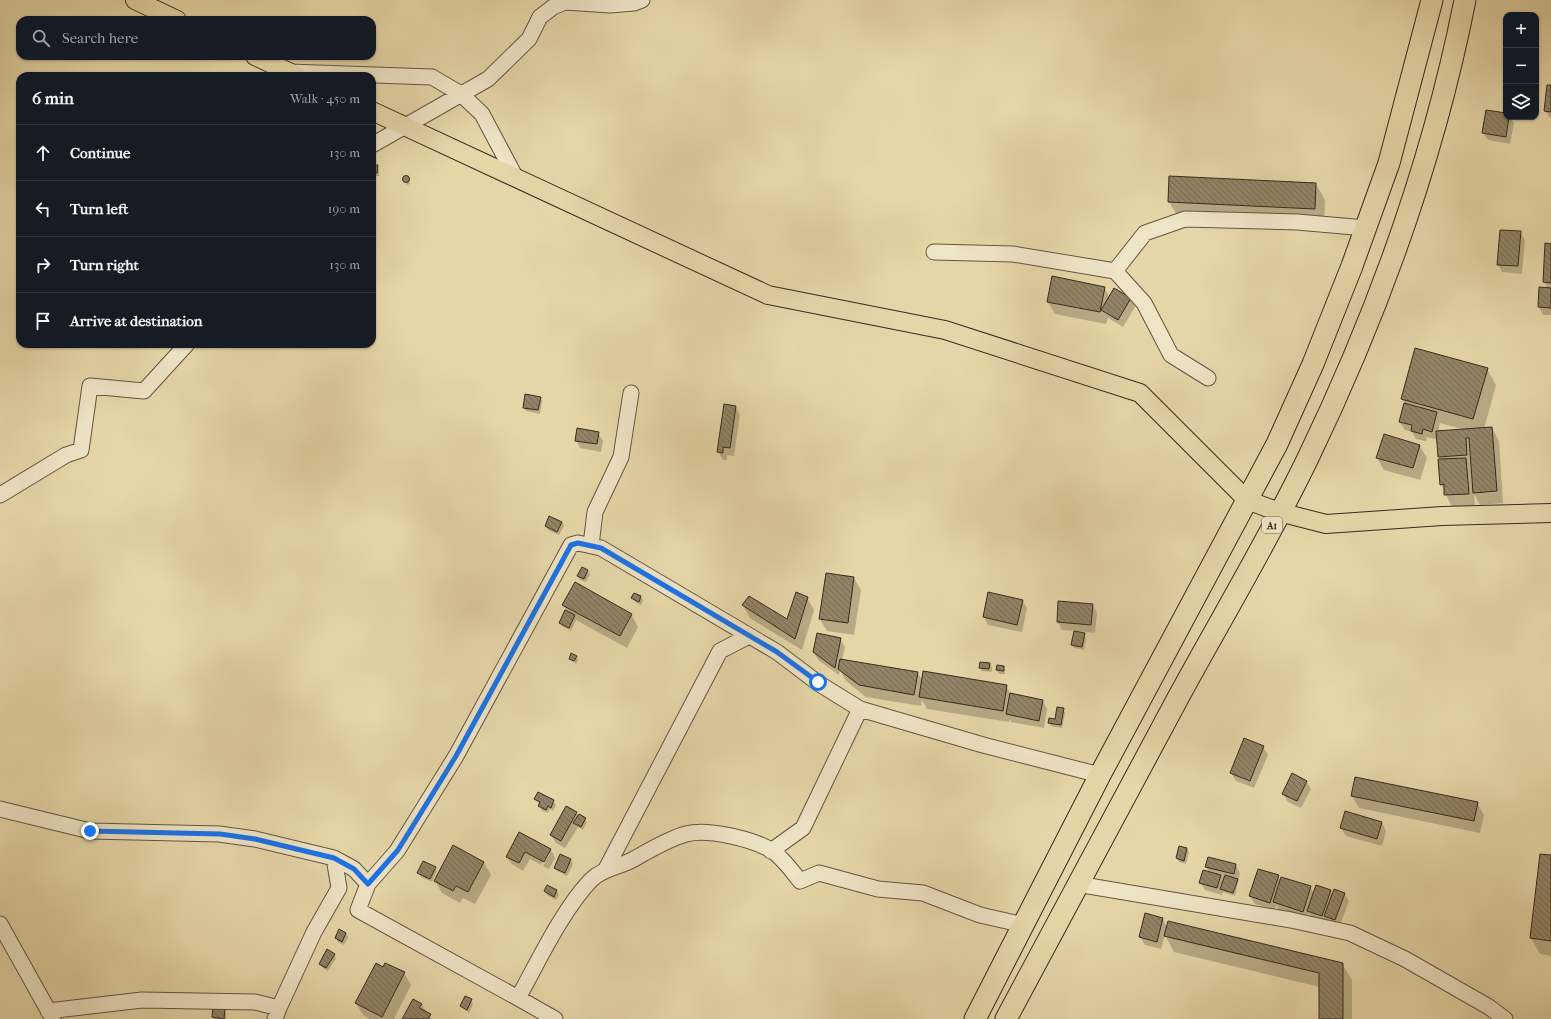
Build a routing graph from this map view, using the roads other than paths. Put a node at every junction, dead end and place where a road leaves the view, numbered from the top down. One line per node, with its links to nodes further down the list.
1 (134, 0): 5 (main road)
2 (642, 0): 9 (street)
3 (1432, 0): 14 (highway)
4 (1465, 0): 22 (highway, A1)
5 (168, 16)
6 (263, 60): 7 (main road)
7 (289, 72)
8 (376, 76): 9 (street)
9 (461, 94): 11 (street); 13 (street)
10 (376, 113): 11 (main road)
11 (406, 126): 12 (street); 13 (main road)
12 (376, 143)
13 (516, 178): 21 (main road)
14 (1366, 228): 16 (street); 21 (highway)
15 (934, 252): 16 (street)
16 (1115, 271): 18 (street)
17 (183, 348): 20 (street)
18 (1208, 378)
19 (631, 394): 24 (street)
20 (0, 495)
21 (1247, 500): 22 (main road); 27 (highway)
22 (1279, 512): 23 (main road); 33 (highway, A1)
23 (1551, 513)
24 (590, 545): 25 (street); 32 (street)
25 (749, 636): 26 (street); 31 (street)
26 (860, 709): 27 (street); 29 (street)
27 (1100, 775): 35 (highway)
28 (0, 809): 30 (street)
29 (771, 851): 31 (street); 35 (street)
30 (334, 858): 32 (street); 37 (street)
31 (606, 869): 36 (street)
32 (368, 884): 36 (street)
33 (1077, 884): 41 (highway, A1); 42 (street)
34 (0, 924): 38 (street)
35 (1024, 925): 40 (highway)
36 (518, 998): 39 (street)
37 (277, 1014): 38 (street)
38 (50, 1015)
39 (556, 1019)
40 (975, 1019)
41 (1006, 1019)
42 (1505, 1019)

